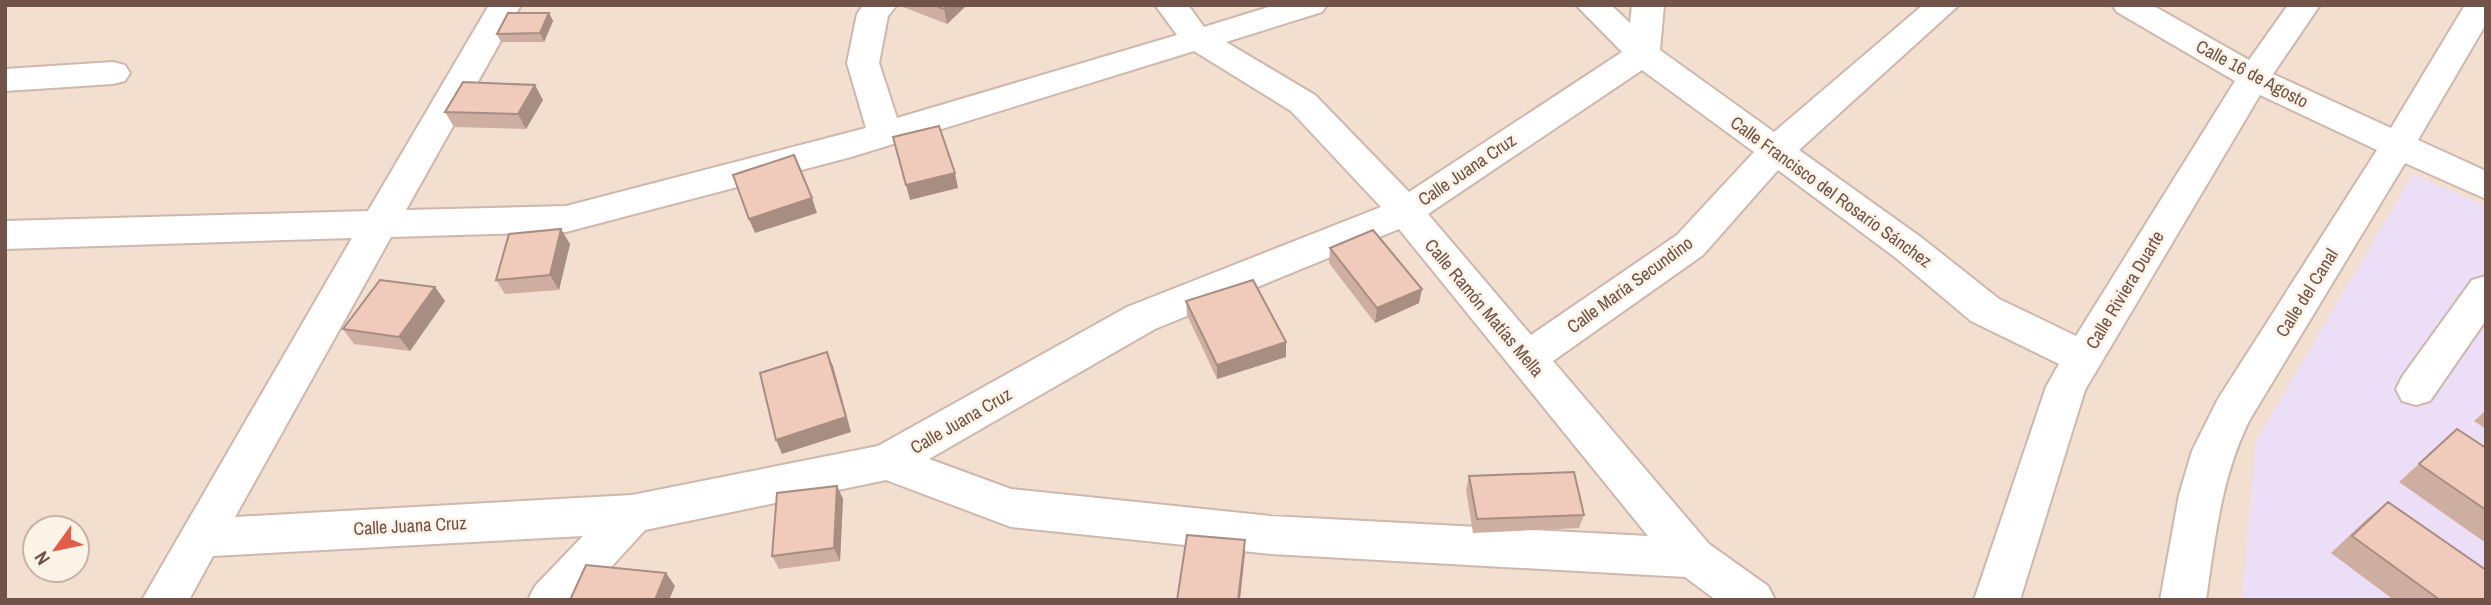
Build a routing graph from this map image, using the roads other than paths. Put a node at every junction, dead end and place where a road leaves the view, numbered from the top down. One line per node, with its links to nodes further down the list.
1 (505, 5): 21 (street)
2 (881, 5): 16 (street)
3 (1171, 5): 11 (street, Calle Ramón Matías Mella)
4 (1311, 5): 11 (street)
5 (1592, 5): 12 (street, Calle Francisco del Rosario Sánchez)
6 (1648, 5): 12 (street)
7 (1943, 5): 18 (street, Calle María Secundino)
8 (2128, 5): 15 (street, Calle 16 de Agosto)
9 (2304, 5): 15 (street, Calle Riviera Duarte)
10 (2481, 5): 17 (street, Calle del Canal)
11 (1196, 38): 16 (street); 20 (street, Calle Ramón Matías Mella)
12 (1643, 54): 18 (street, Calle Francisco del Rosario Sánchez); 20 (street, Calle Juana Cruz)
13 (113, 72): 14 (street)
14 (5, 80)
15 (2263, 82): 17 (street, Calle 16 de Agosto); 24 (street, Calle Riviera Duarte)
16 (885, 134): 21 (street)
17 (2389, 141): 19 (street, Calle 16 de Agosto); 35 (street, Calle del Canal)
18 (1775, 151): 24 (street, Calle Francisco del Rosario Sánchez); 25 (street, Calle María Secundino)
19 (2486, 186)
20 (1405, 212): 25 (street, Calle Ramón Matías Mella); 27 (street, Calle Juana Cruz)
21 (380, 224): 22 (street); 29 (street)
22 (5, 235)
23 (2486, 290): 26 (street)
24 (2084, 358): 34 (street, Calle Riviera Duarte)
25 (1527, 359): 30 (street, Calle Ramón Matías Mella)
26 (2416, 389)
27 (887, 462): 28 (street, Calle Juana Cruz); 30 (street)
28 (632, 514): 29 (street, Calle Juana Cruz); 32 (street)
29 (200, 538): 31 (street)
30 (1693, 558): 33 (street, Calle Ramón Matías Mella)
31 (165, 600)
32 (551, 600)
33 (1752, 600)
34 (1997, 600)
35 (2183, 600)

